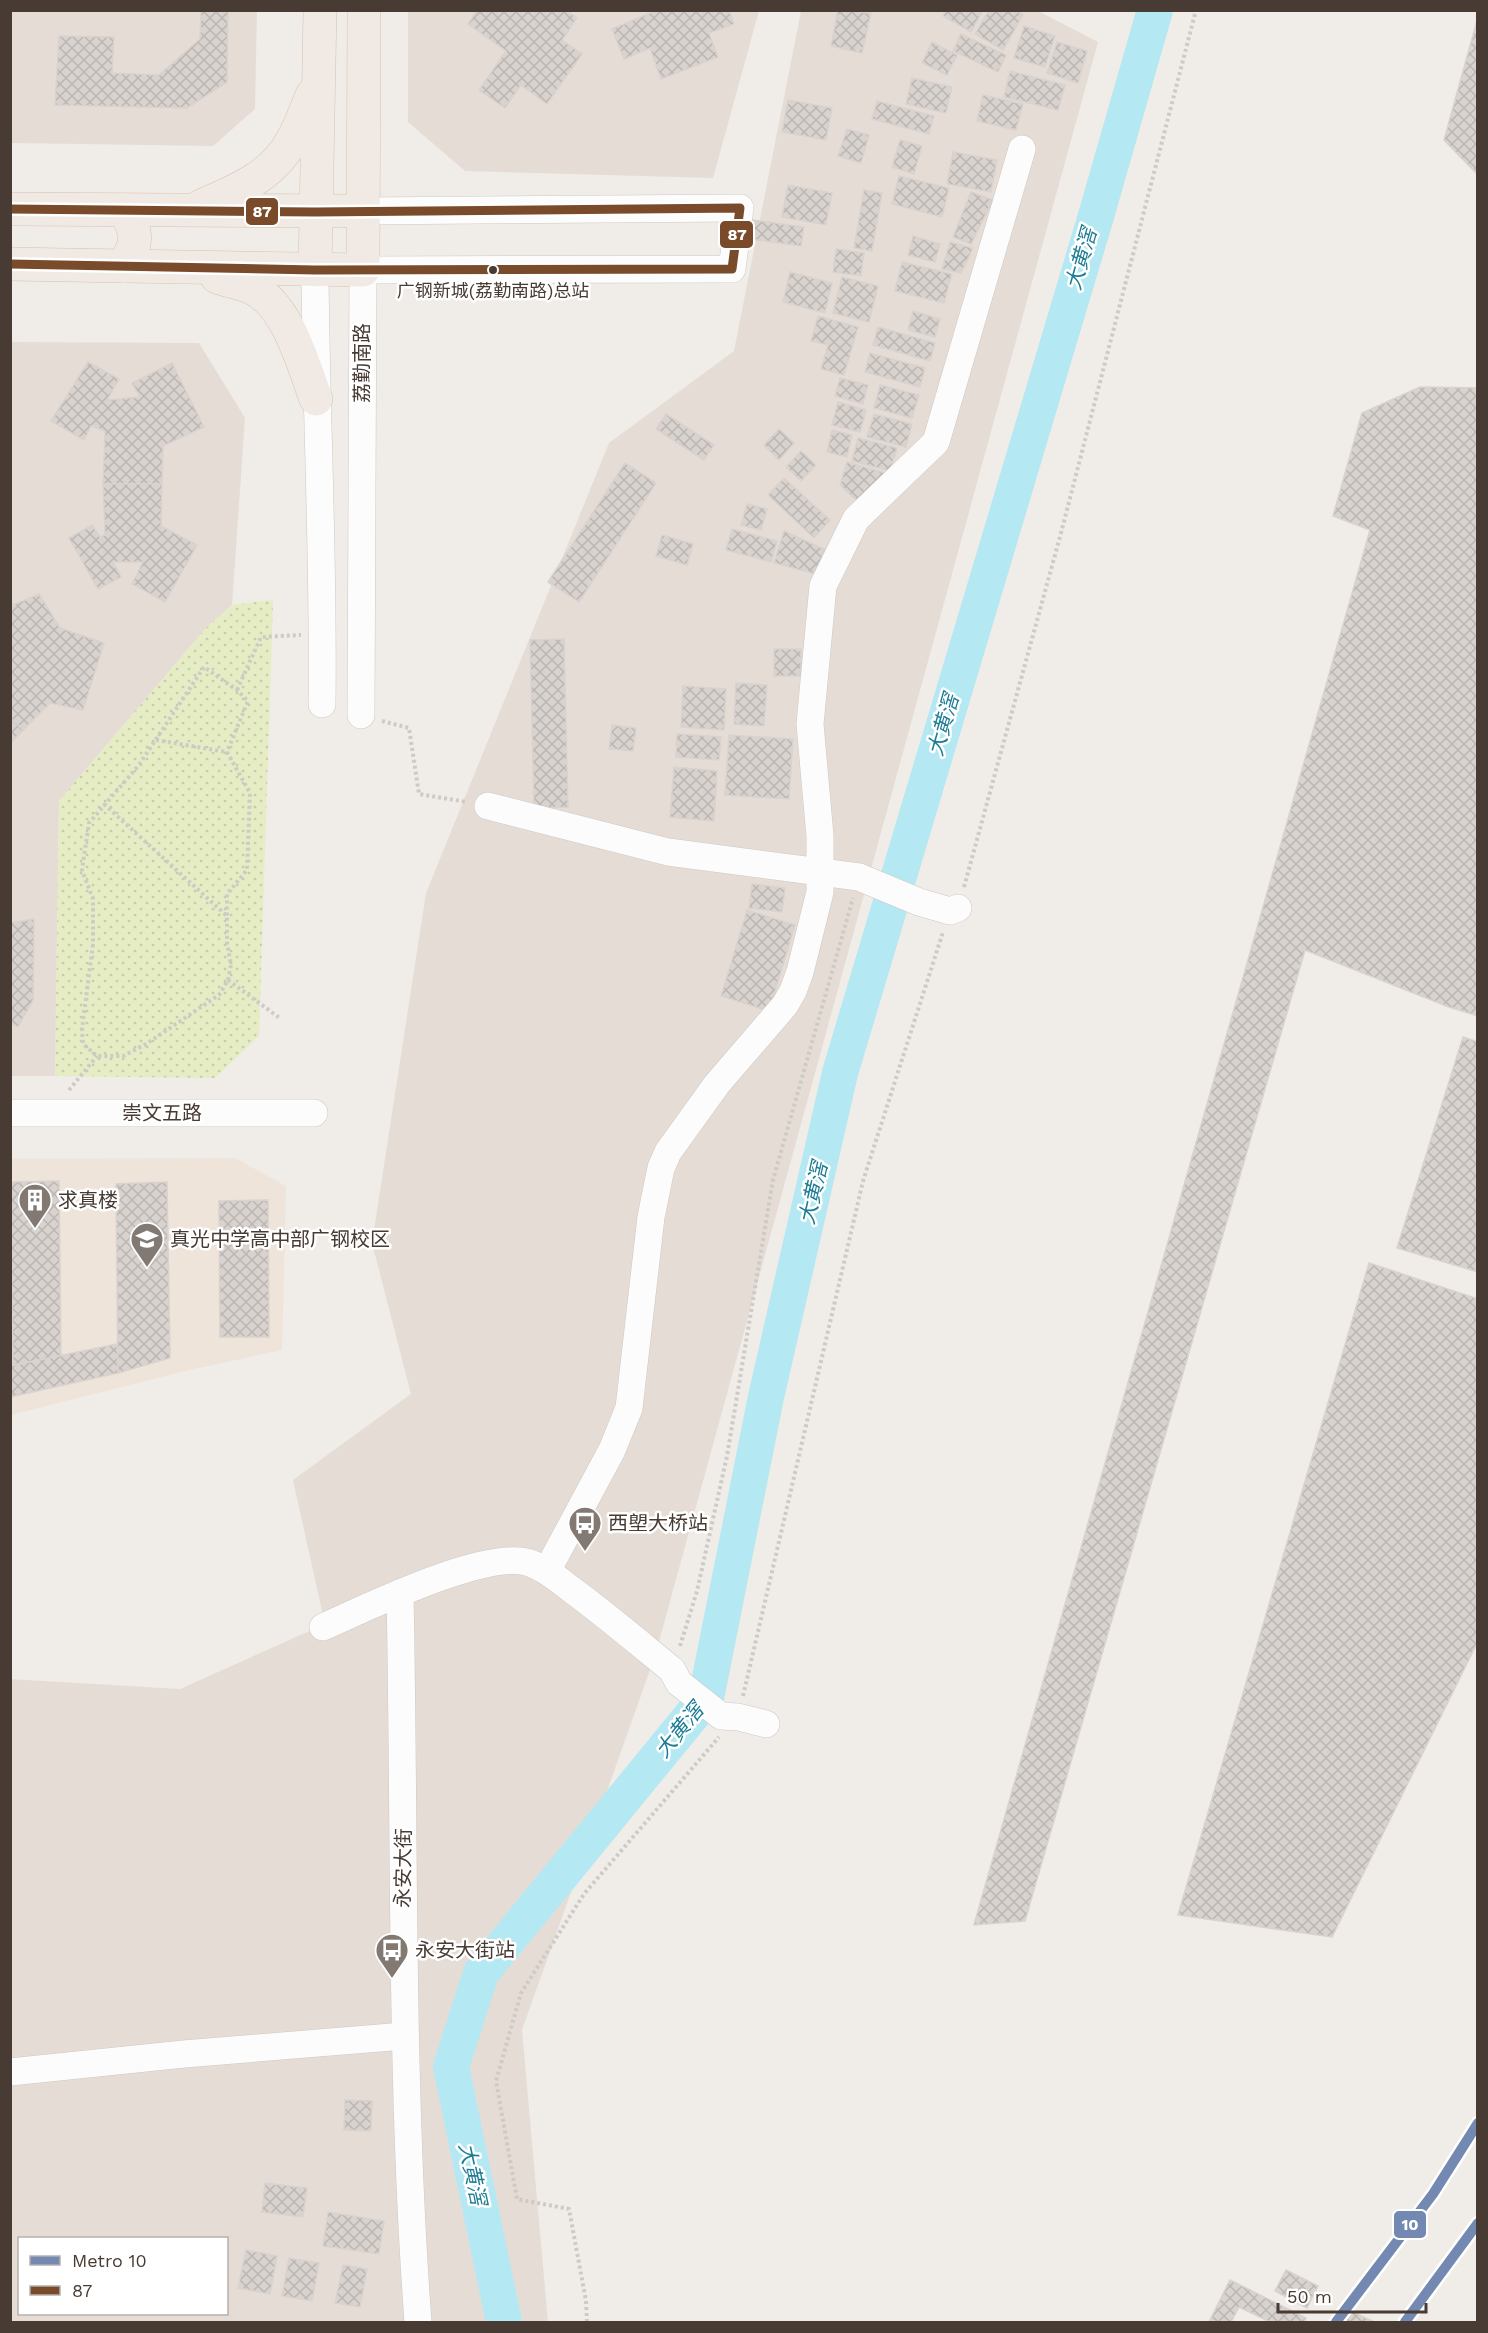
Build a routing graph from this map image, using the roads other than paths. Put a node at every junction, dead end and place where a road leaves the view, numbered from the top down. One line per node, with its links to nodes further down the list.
1 (320, 10): 3 (main road)
2 (364, 10): 8 (main road, 荔勤南路)
3 (320, 77): 7 (main road); 9 (main road)
4 (1022, 148): 19 (street)
5 (10, 209): 6 (main road)
6 (125, 210): 7 (main road); 11 (main road)
7 (189, 210): 9 (main road)
8 (364, 211): 9 (main road); 14 (main road, 荔勤南路); 14 (street)
9 (315, 212): 13 (main road)
10 (10, 264): 11 (main road)
11 (124, 267): 12 (main road)
12 (186, 268): 13 (main road); 15 (main road)
13 (315, 270): 14 (main road); 15 (street)
14 (363, 270): 17 (street, 荔勤南路)
15 (316, 399): 16 (street)
16 (322, 704)
17 (361, 715)
18 (488, 806): 19 (street)
19 (821, 872): 20 (street); 23 (street)
20 (954, 909)
21 (10, 1113): 22 (street, 崇文五路)
22 (314, 1113)
23 (547, 1571): 24 (street); 26 (street)
24 (400, 1593): 25 (street); 27 (street, 永安大街)
25 (323, 1627)
26 (766, 1724)
27 (404, 2036): 28 (street); 29 (street, 永安大街)
28 (10, 2072)
29 (418, 2322)

